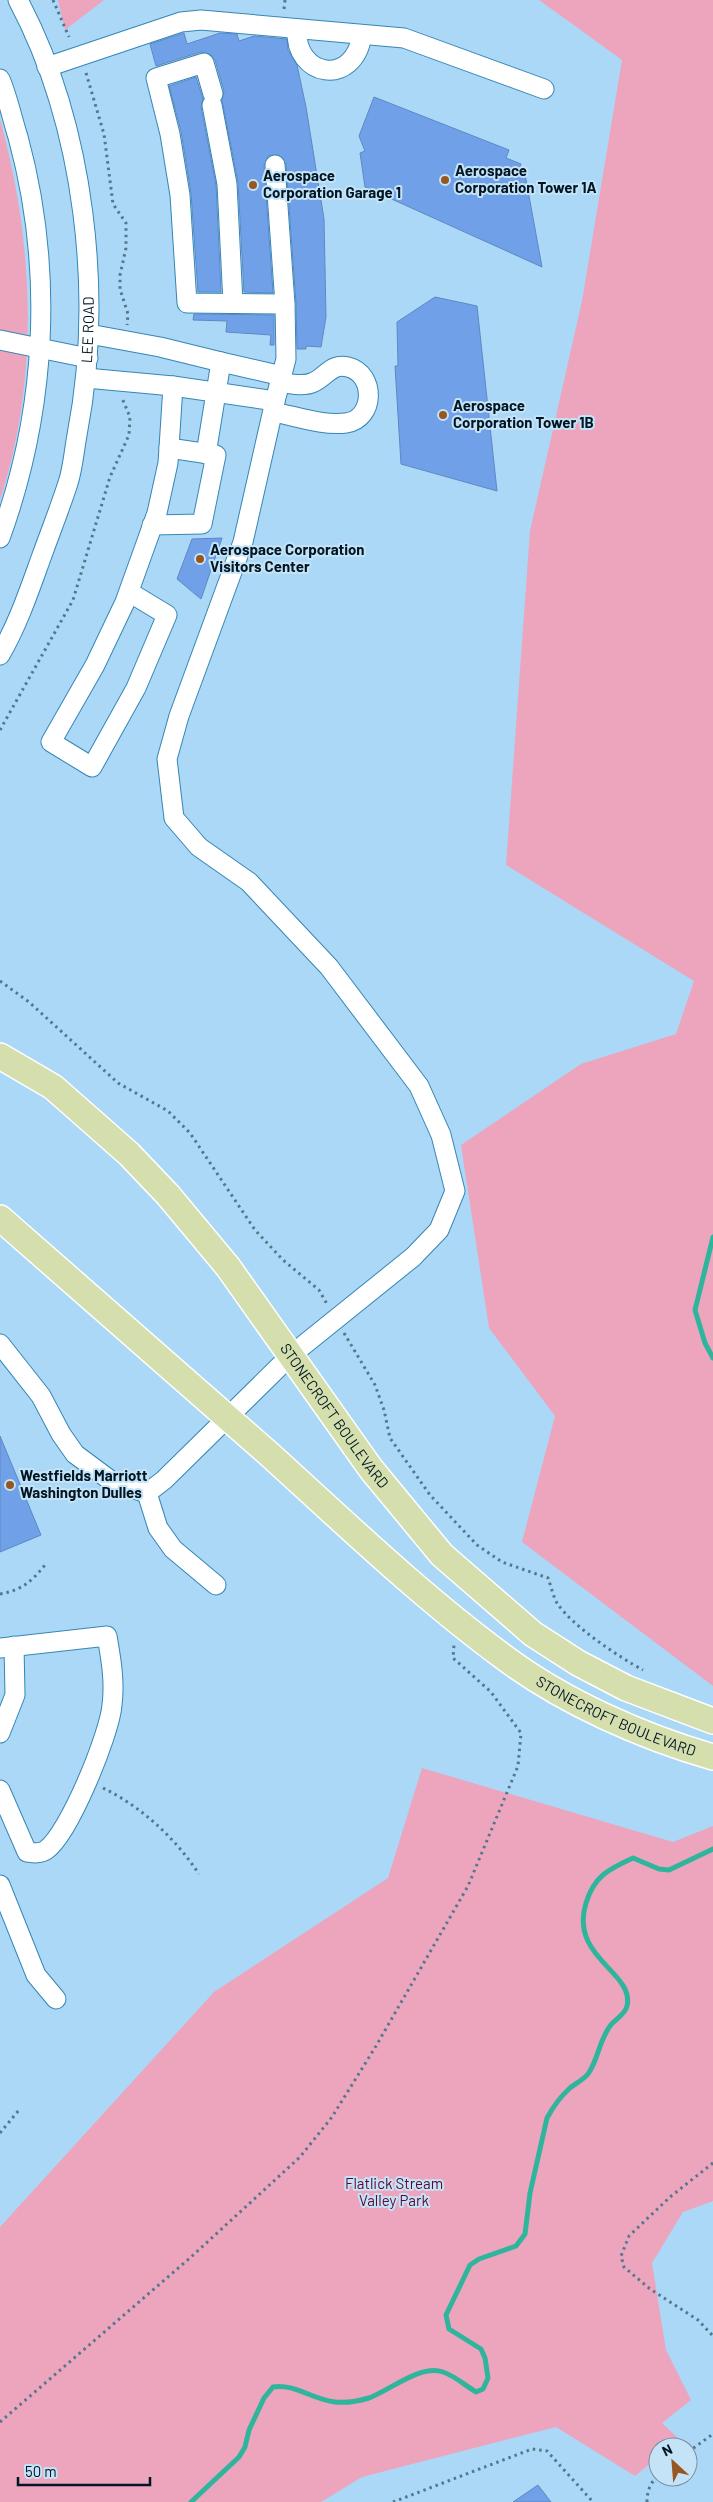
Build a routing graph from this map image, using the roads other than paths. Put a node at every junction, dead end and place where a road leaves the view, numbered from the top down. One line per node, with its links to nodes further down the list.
1 (22, 4): 4 (street, LEE ROAD)
2 (297, 29): 3 (street); 3 (street); 4 (street)
3 (362, 35): 6 (street)
4 (47, 67): 10 (street, LEE ROAD)
5 (0, 79): 12 (street)
6 (544, 89)
7 (275, 165): 9 (street)
8 (233, 303): 8 (street); 9 (street)
9 (285, 304): 16 (street)
10 (89, 334): 13 (street, LEE ROAD); 14 (street)
11 (0, 340): 12 (street)
12 (41, 347): 13 (street); 23 (street)
13 (88, 358): 15 (street, LEE ROAD)
14 (221, 362): 16 (street); 18 (street)
15 (86, 378): 17 (street); 25 (street, LEE ROAD)
16 (281, 379): 19 (street); 19 (street)
17 (173, 386): 18 (street); 20 (street)
18 (215, 392): 19 (street); 21 (street)
19 (274, 406): 29 (street)
20 (169, 448): 21 (street); 22 (street)
21 (206, 454): 22 (street)
22 (152, 525): 24 (street)
23 (0, 538)
24 (129, 592): 24 (street)
25 (0, 655)
26 (0, 1056): 29 (main road, STONECROFT BOULEVARD)
27 (0, 1218): 30 (main road, STONECROFT BOULEVARD)
28 (0, 1344): 31 (street)
29 (290, 1356): 30 (street); 34 (main road, STONECROFT BOULEVARD)
30 (226, 1417): 31 (street); 36 (main road, STONECROFT BOULEVARD)
31 (148, 1493): 32 (street)
32 (216, 1585)
33 (7, 1647): 35 (street); 37 (street)
34 (713, 1722)
35 (0, 1733)
36 (713, 1757)
37 (0, 1790)
38 (0, 1885): 39 (street)
39 (56, 2000)

